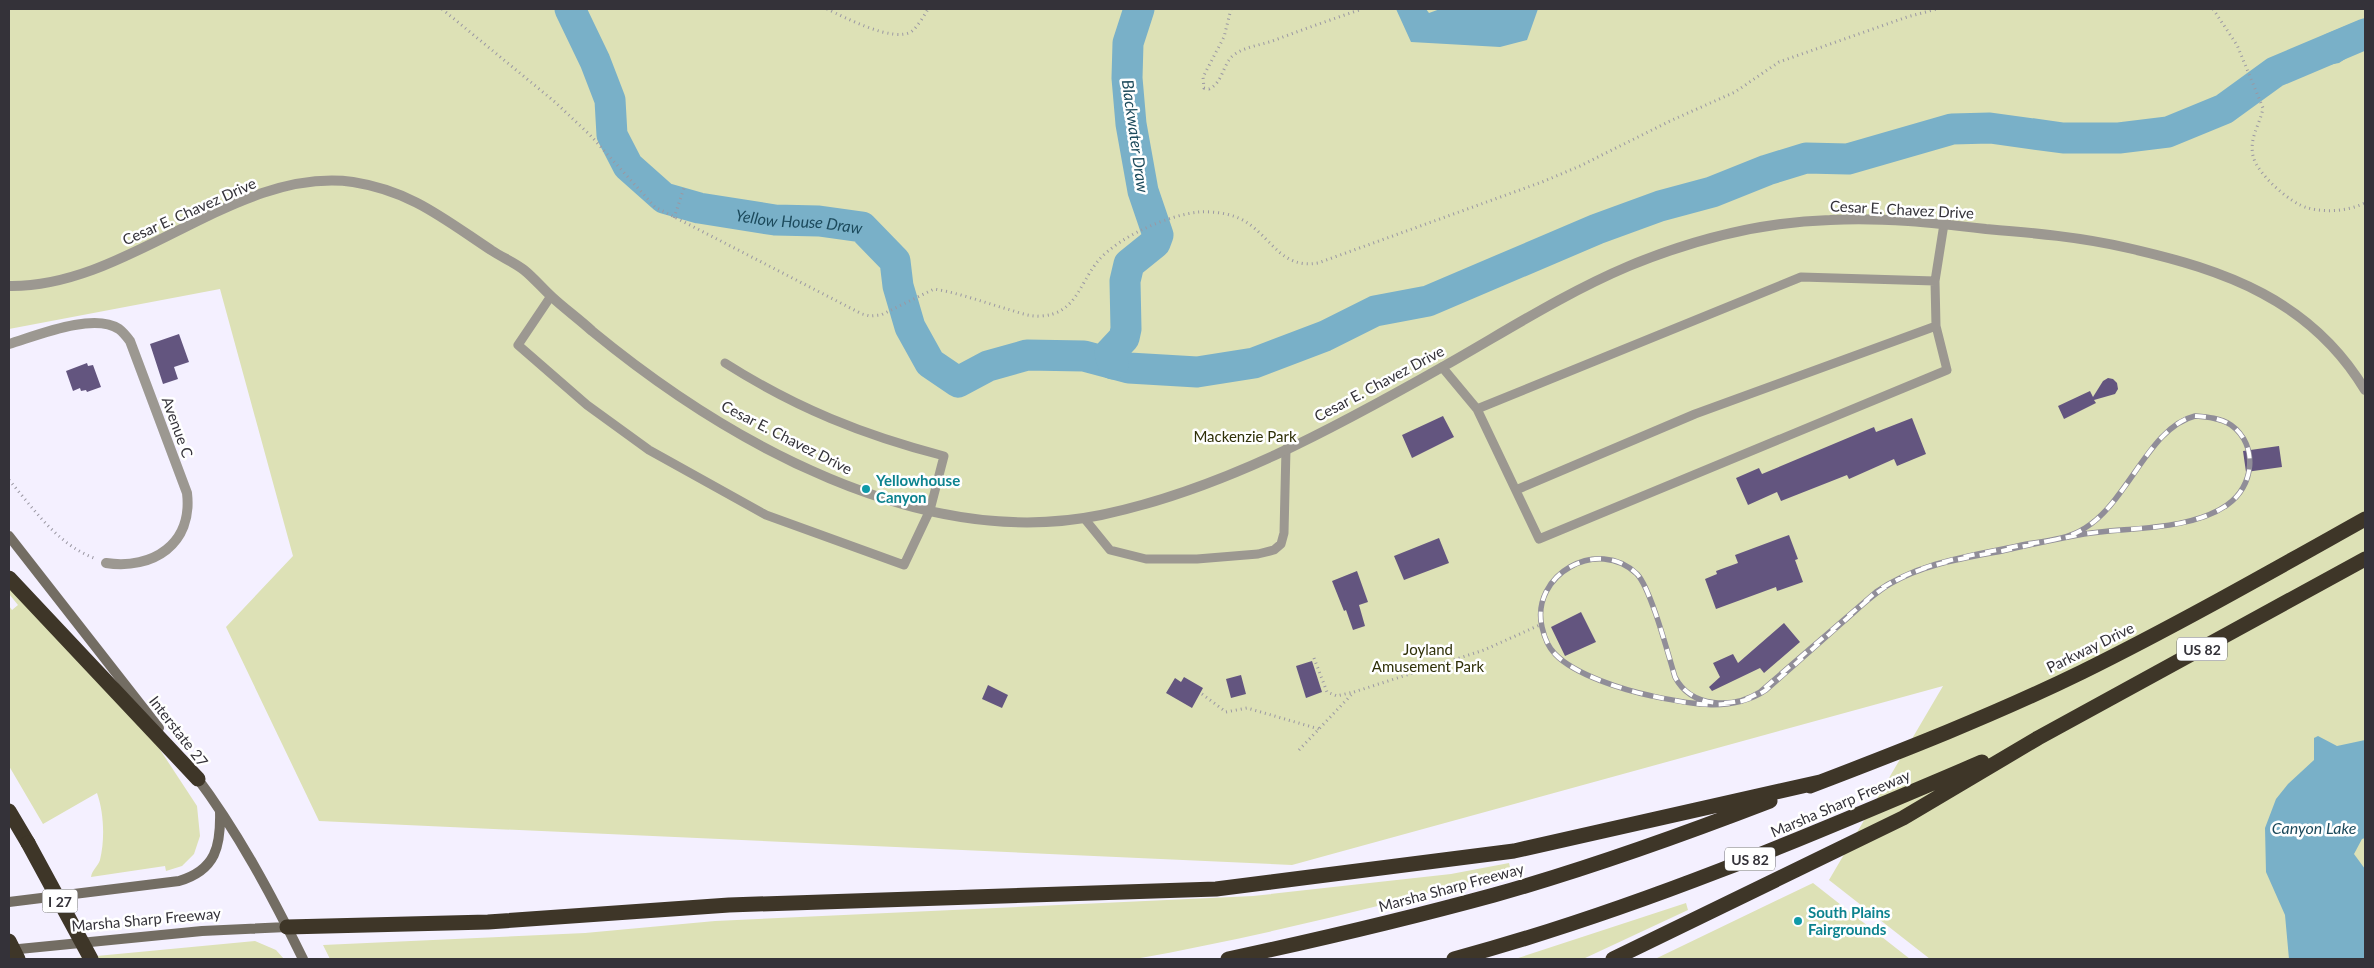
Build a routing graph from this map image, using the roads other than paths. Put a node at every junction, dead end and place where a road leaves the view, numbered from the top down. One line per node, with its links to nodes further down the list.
1 (1944, 224): 2 (lane); 8 (street, Cesar E. Chavez Drive); 9 (street, Cesar E. Chavez Drive)
2 (1935, 281): 5 (lane); 10 (lane)
3 (9, 286): 4 (street, Cesar E. Chavez Drive)
4 (551, 296): 13 (street, Cesar E. Chavez Drive); 13 (lane)
5 (1936, 326): 12 (lane); 12 (lane)
6 (9, 344): 18 (street, Avenue C)
7 (725, 363): 13 (lane)
8 (1442, 367): 10 (lane); 11 (street, Cesar E. Chavez Drive)
9 (2365, 390)
10 (1477, 409): 12 (lane)
11 (1286, 449): 14 (street, Cesar E. Chavez Drive); 14 (lane)
12 (1516, 490)
13 (930, 510): 14 (street, Cesar E. Chavez Drive)
14 (1084, 518)
15 (2365, 519): 22 (highway, Parkway Drive / US 82)
16 (9, 536): 21 (main road, Interstate 27)
17 (2365, 559): 20 (highway, US 82)
18 (106, 563)
19 (9, 578): 21 (highway)
20 (2038, 738): 33 (highway, Marsha Sharp Freeway / US 82); 34 (highway)
21 (198, 779): 23 (main road, Interstate 27)
22 (1820, 782): 26 (highway); 32 (highway, Marsha Sharp Freeway / US 82)
23 (220, 810): 25 (main road); 26 (main road, Interstate 27)
24 (9, 812): 30 (highway, I 27, bridge)
25 (9, 902)
26 (287, 927): 28 (main road, Marsha Sharp Freeway); 31 (main road, Interstate 27)
27 (9, 941): 29 (highway, bridge)
28 (9, 950)
29 (18, 959)
30 (91, 959)
31 (303, 959)
32 (1228, 959)
33 (1454, 959)
34 (1613, 959)

